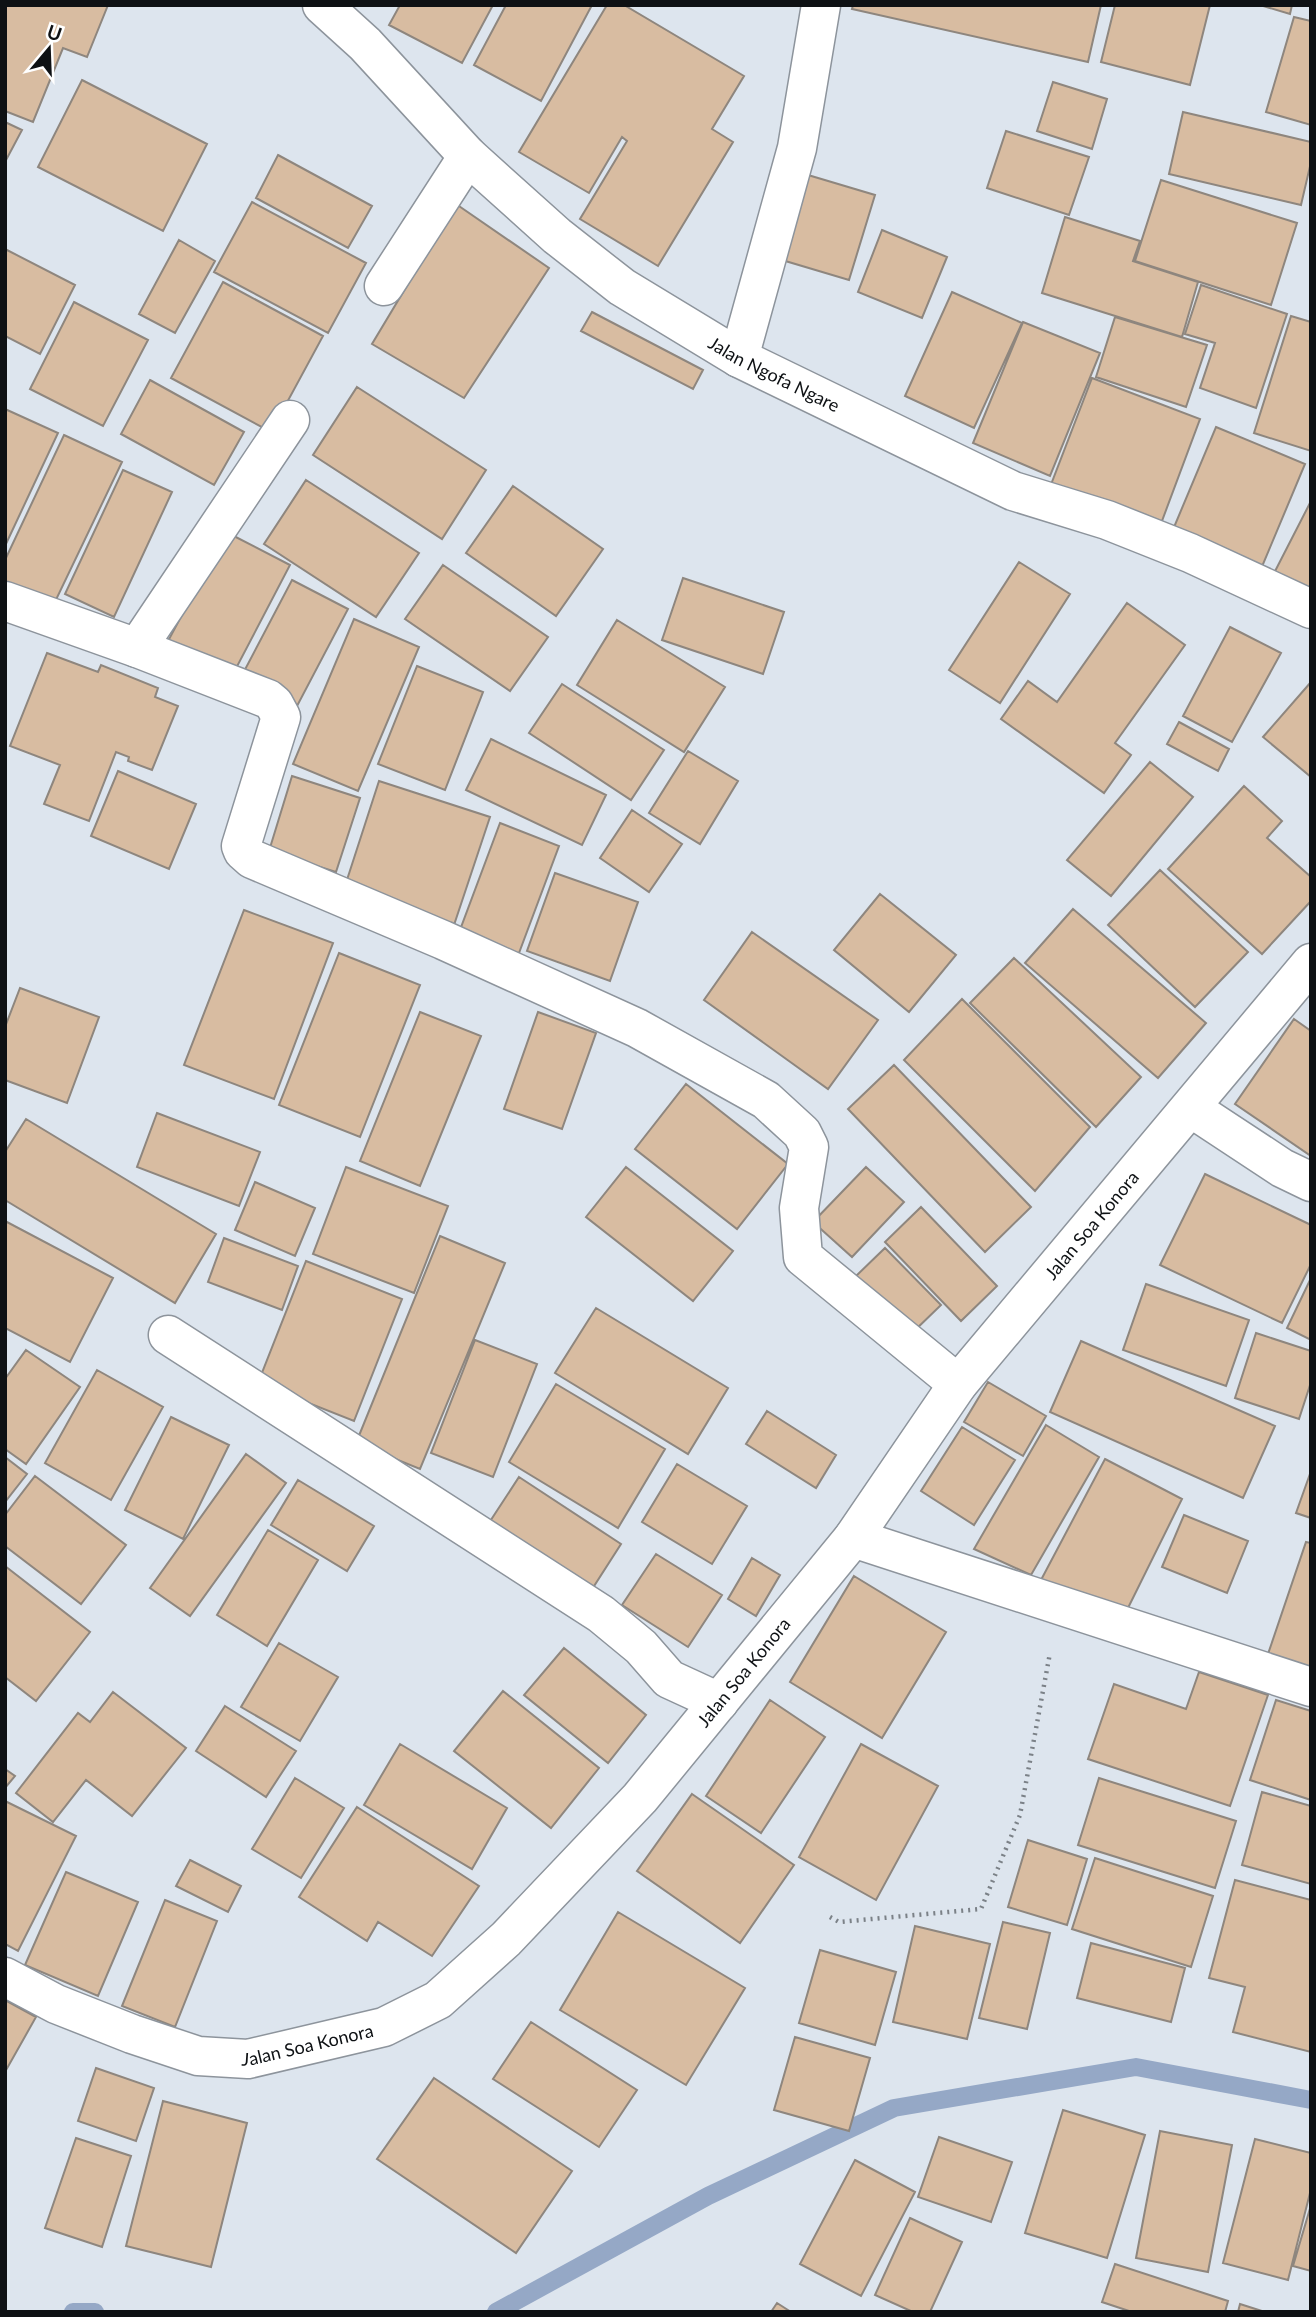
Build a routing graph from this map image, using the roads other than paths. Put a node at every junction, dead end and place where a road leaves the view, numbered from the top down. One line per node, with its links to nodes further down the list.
1 (322, 5): 3 (street, Jalan Ngofa Ngare)
2 (821, 5): 5 (street)
3 (468, 156): 4 (street); 5 (street, Jalan Ngofa Ngare)
4 (384, 286)
5 (739, 358): 8 (street, Jalan Ngofa Ngare)
6 (290, 420): 9 (street)
7 (5, 601): 9 (street)
8 (1311, 609)
9 (137, 648): 14 (street)
10 (1311, 963): 11 (street, Jalan Soa Konora)
11 (1191, 1108): 12 (street); 14 (street, Jalan Soa Konora)
12 (1311, 1182)
13 (167, 1335): 17 (street)
14 (958, 1384): 15 (street, Jalan Soa Konora)
15 (853, 1538): 16 (street); 17 (street, Jalan Soa Konora)
16 (1311, 1687)
17 (719, 1702): 18 (street, Jalan Soa Konora)
18 (5, 1977)

